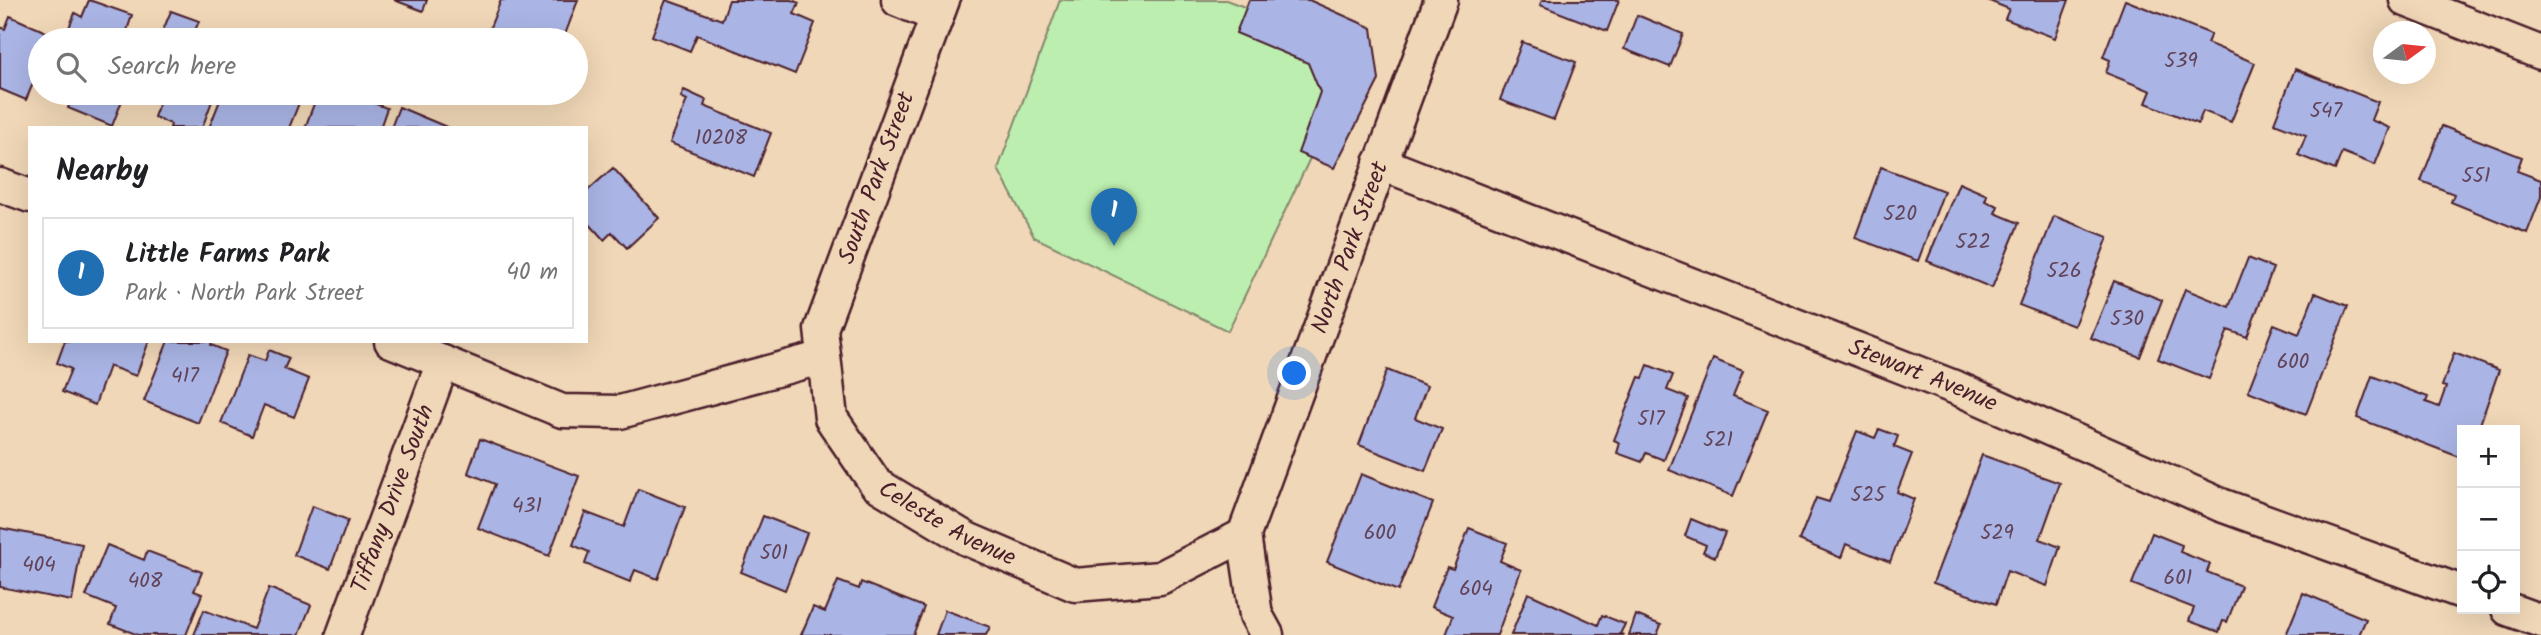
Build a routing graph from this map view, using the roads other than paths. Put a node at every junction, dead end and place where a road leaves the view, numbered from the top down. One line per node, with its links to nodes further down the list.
1 (898, 0): 4 (street)
2 (1441, 0): 6 (street, North Park Street)
3 (2406, 0): 5 (street)
4 (940, 8): 10 (street, South Park Street)
5 (2541, 53)
6 (1380, 163): 12 (street, North Park Street); 13 (street, Stewart Avenue)
7 (0, 184): 8 (street)
8 (28, 195)
9 (396, 343): 11 (street)
10 (824, 357): 11 (street); 12 (street, Celeste Avenue)
11 (443, 362): 16 (street, Tiffany Drive South)
12 (1244, 535): 17 (street)
13 (2457, 590)
14 (2520, 613): 15 (street)
15 (2541, 621)
16 (343, 635)
17 (1267, 635)

